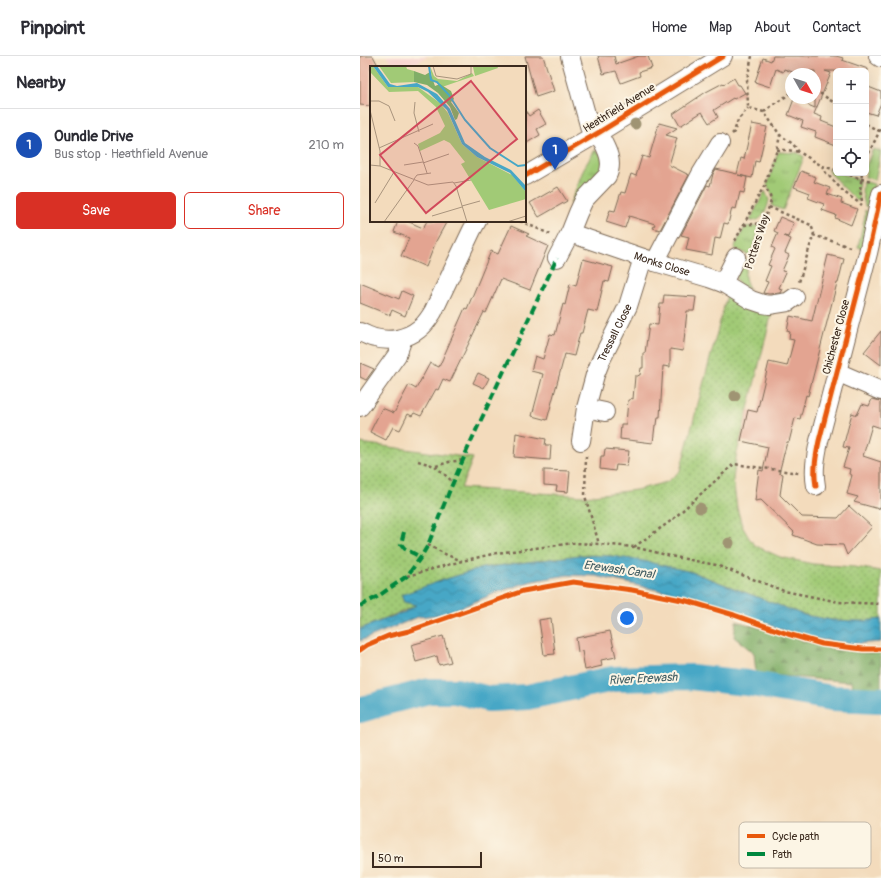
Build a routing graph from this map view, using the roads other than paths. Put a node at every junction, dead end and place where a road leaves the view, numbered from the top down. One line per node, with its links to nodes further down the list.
1 (570, 56): 5 (street)
2 (723, 56): 5 (street, Heathfield Avenue)
3 (878, 56): 4 (street)
4 (881, 58)
5 (595, 135): 7 (street, Heathfield Avenue); 10 (street)
6 (720, 144): 13 (street, Tressall Close)
7 (526, 175)
8 (878, 188): 18 (street, Chichester Close)
9 (476, 222): 17 (street)
10 (568, 237): 12 (street); 13 (street, Monks Close)
11 (740, 253): 14 (street, Potters Way)
12 (557, 258)
13 (649, 260): 14 (street, Monks Close); 21 (street, Tressall Close)
14 (723, 283): 15 (street, Monks Close)
15 (795, 297)
16 (360, 332): 17 (street)
17 (403, 338): 20 (street)
18 (837, 372): 19 (street); 24 (street, Chichester Close)
19 (881, 391)
20 (360, 407)
21 (586, 408): 22 (street); 23 (street, Tressall Close)
22 (605, 412)
23 (581, 441)
24 (815, 480)

